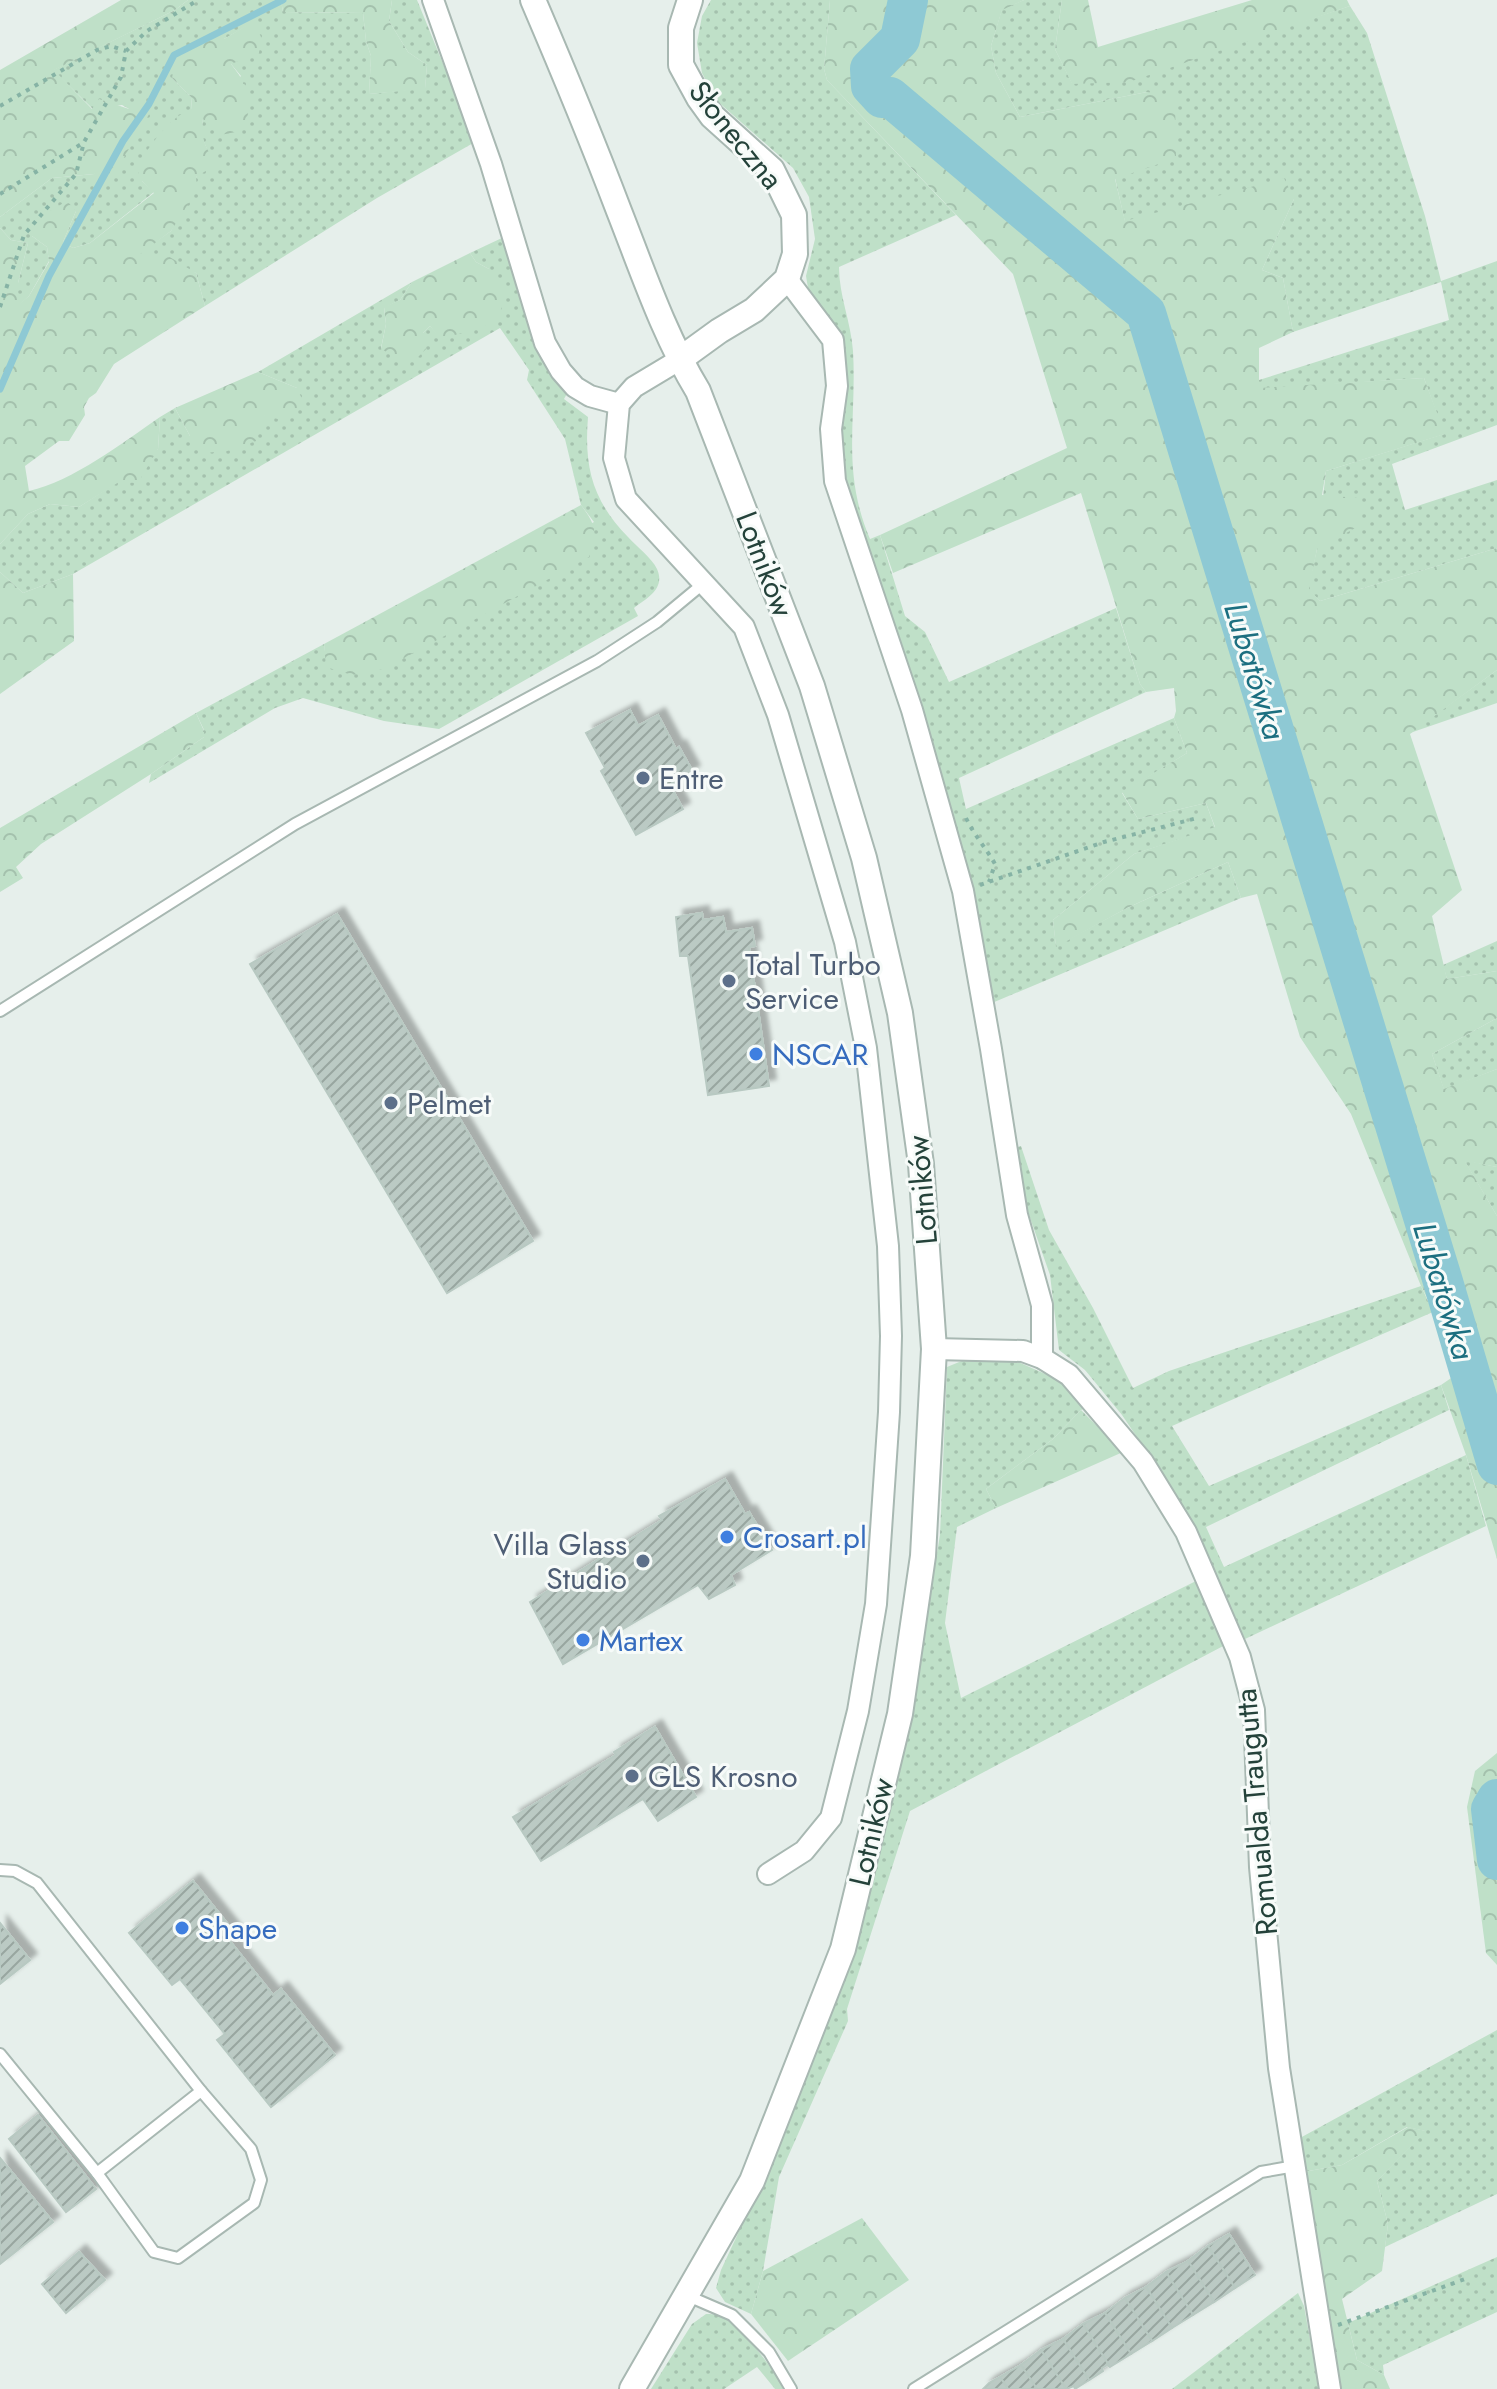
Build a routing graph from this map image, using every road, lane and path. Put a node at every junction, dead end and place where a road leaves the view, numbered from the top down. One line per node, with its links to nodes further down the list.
1 (198, 0): 5 (path)
2 (433, 0): 12 (street)
3 (533, 0): 11 (street, Lotników)
4 (690, 0): 9 (street, Słoneczna)
5 (126, 51): 6 (path); 7 (path)
6 (0, 106)
7 (84, 142): 8 (path); 10 (path)
8 (0, 194)
9 (787, 279): 11 (street); 15 (street)
10 (0, 307)
11 (679, 360): 12 (street); 17 (street, Lotników)
12 (619, 404): 13 (street)
13 (704, 583): 16 (lane); 20 (street)
14 (1197, 818): 15 (path)
15 (963, 891): 18 (street)
16 (0, 1011)
17 (934, 1349): 18 (street, Romualda Traugutta); 26 (street, Lotników)
18 (1042, 1358): 23 (street, Romualda Traugutta)
19 (0, 1870): 22 (lane)
20 (768, 1874)
21 (0, 2054): 24 (lane)
22 (201, 2091): 24 (lane); 24 (lane)
23 (1295, 2166): 27 (street, Romualda Traugutta); 30 (lane)
24 (97, 2173)
25 (1465, 2279): 27 (path)
26 (686, 2295): 28 (street, Lotników); 29 (lane)
27 (1321, 2331): 31 (street, Romualda Traugutta)
28 (632, 2389)
29 (791, 2389)
30 (914, 2389)
31 (1330, 2389)

